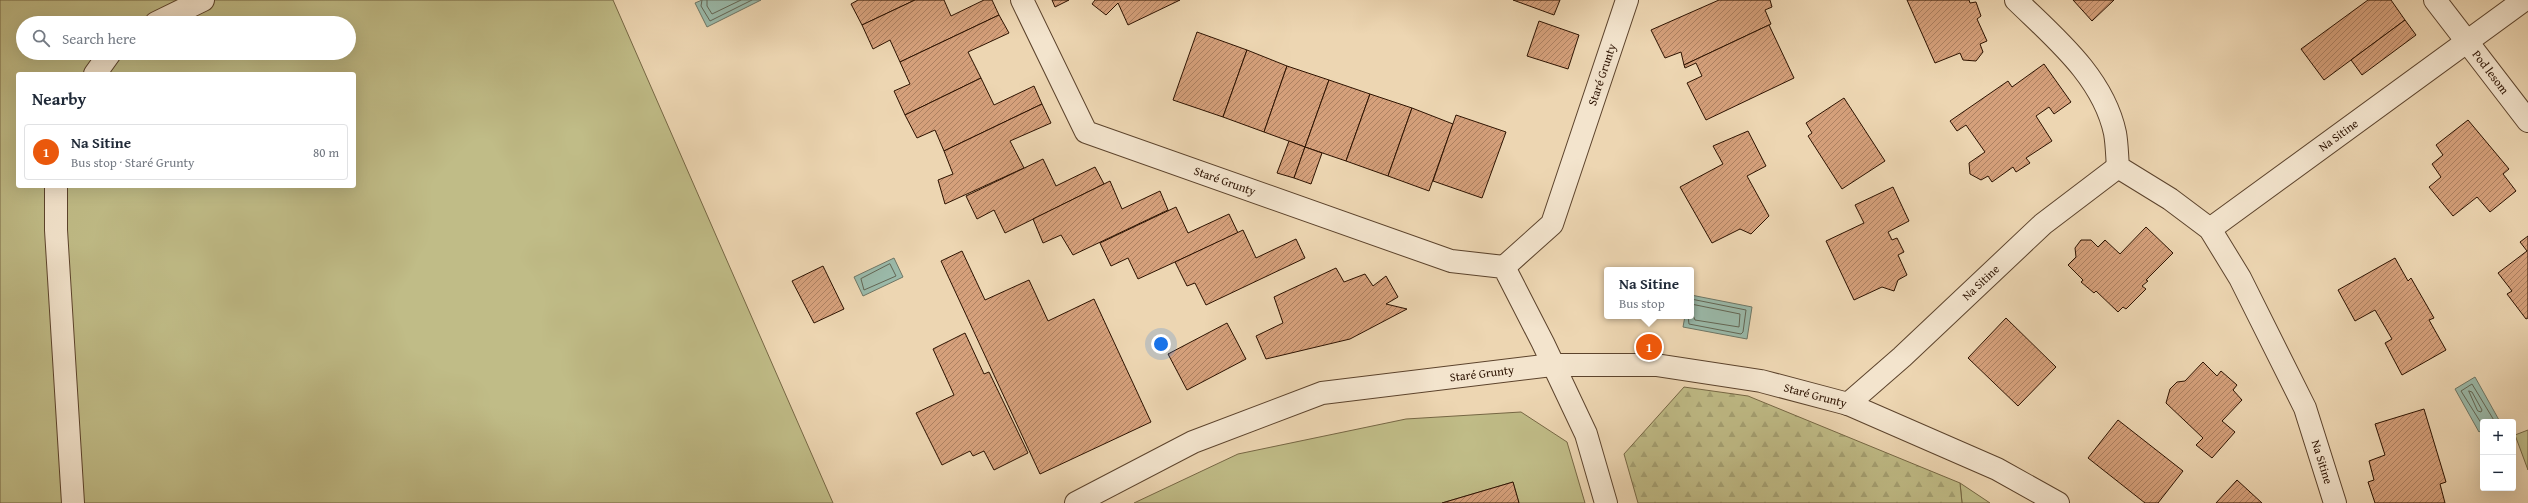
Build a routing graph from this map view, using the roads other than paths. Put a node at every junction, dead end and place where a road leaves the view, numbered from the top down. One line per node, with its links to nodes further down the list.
1 (203, 0): 7 (street)
2 (1022, 0): 15 (street, Staré Grunty)
3 (1627, 0): 15 (street, Staré Grunty)
4 (2016, 0): 12 (street)
5 (2435, 0): 8 (street)
6 (2524, 0): 8 (street, Na Sitine)
7 (170, 16)
8 (2467, 42): 11 (street, Pod lesom); 14 (street, Na Sitine)
9 (105, 60): 10 (street)
10 (96, 72)
11 (2528, 121)
12 (2118, 167): 14 (street, Na Sitine); 17 (street, Na Sitine)
13 (56, 188): 18 (street)
14 (2210, 229): 22 (street, Na Sitine)
15 (1504, 267): 16 (street)
16 (1552, 365): 17 (street, Staré Grunty); 19 (street, Staré Grunty); 20 (street)
17 (1848, 404): 21 (street, Staré Grunty)
18 (72, 503)
19 (1076, 503)
20 (1606, 503)
21 (2058, 503)
22 (2335, 503)

